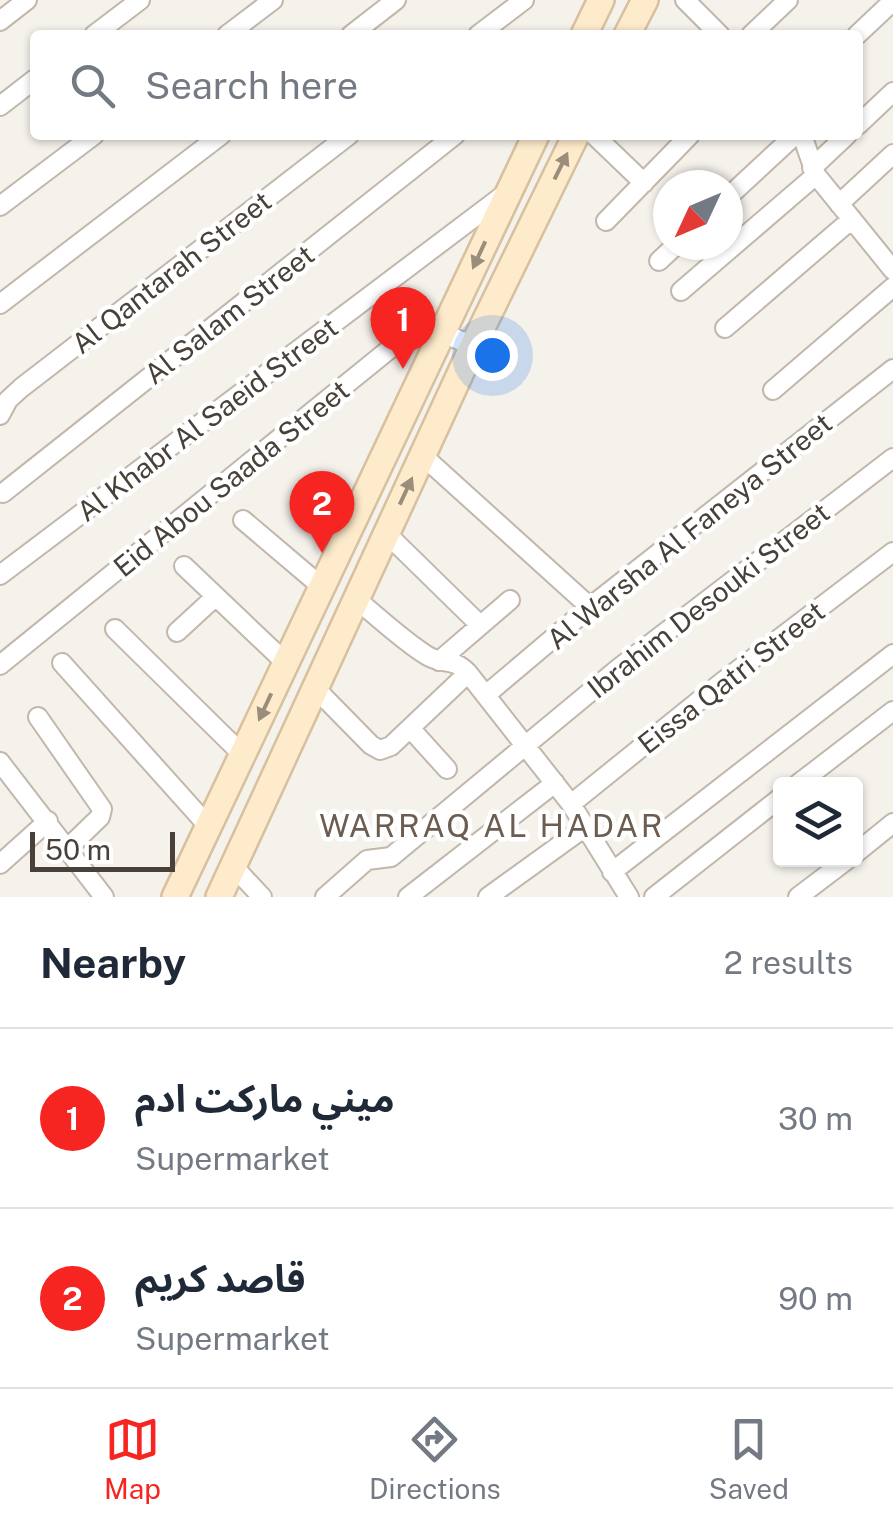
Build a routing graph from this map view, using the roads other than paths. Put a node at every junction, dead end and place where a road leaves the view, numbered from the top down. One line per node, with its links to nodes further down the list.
1 (27, 0): 11 (street)
2 (140, 0): 12 (street)
3 (273, 0): 13 (street)
4 (396, 0): 14 (street)
5 (524, 0): 15 (street)
6 (601, 0): 16 (main road)
7 (645, 0): 17 (main road)
8 (685, 0): 18 (street)
9 (788, 0): 19 (street)
10 (893, 1): 20 (street)
11 (0, 21)
12 (101, 30)
13 (234, 30)
14 (357, 30)
15 (485, 30)
16 (586, 30)
17 (632, 30)
18 (715, 30)
19 (756, 30)
20 (863, 30)
21 (30, 83): 23 (street)
22 (893, 92): 24 (street)
23 (0, 106)
24 (863, 120)
25 (87, 140): 42 (street)
26 (214, 140): 48 (street)
27 (343, 140): 54 (street, Al Qantarah Street)
28 (449, 140): 57 (street, Al Salam Street)
29 (533, 140): 40 (main road)
30 (574, 140): 51 (main road, one-way to 30)
31 (599, 140): 38 (street)
32 (685, 140): 38 (street)
33 (792, 140): 39 (street)
34 (800, 140): 37 (street)
35 (842, 140): 37 (street)
36 (893, 154): 41 (street)
37 (814, 171): 41 (street); 47 (street)
38 (644, 183): 44 (street)
39 (743, 184)
40 (510, 190): 50 (main road, one-way to 50); 62 (street, Al Khabr Al Saeid Street)
41 (839, 204): 43 (street)
42 (0, 206)
43 (852, 220): 45 (street); 49 (street)
44 (606, 221)
45 (893, 270)
46 (893, 287): 53 (street)
47 (681, 291)
48 (0, 304)
49 (724, 328)
50 (442, 333): 51 (street); 63 (main road); 75 (street, Eid Abou Saada Street)
51 (473, 346): 55 (main road)
52 (893, 369): 67 (street, Al Warsha Al Faneya Street)
53 (773, 390)
54 (0, 415)
55 (422, 456): 59 (main road, one-way to 55); 67 (street)
56 (893, 458): 82 (street, Ibrahim Desouki Street)
57 (3, 493)
58 (242, 520): 63 (street)
59 (386, 534): 65 (main road); 68 (street)
60 (893, 552): 88 (street, Eissa Qatri Street)
61 (184, 566): 64 (street)
62 (0, 575)
63 (322, 587): 74 (main road)
64 (215, 596): 70 (street); 74 (street)
65 (356, 599): 72 (street); 77 (main road)
66 (510, 600): 68 (street)
67 (590, 608): 78 (street, Al Warsha Al Faneya Street)
68 (480, 626): 72 (street)
69 (115, 629): 83 (street)
70 (177, 632)
71 (893, 654): 99 (street)
72 (439, 661): 76 (street)
73 (62, 663): 93 (street)
74 (286, 663): 83 (main road, one-way to 83)
75 (0, 665)
76 (468, 673): 78 (street); 81 (street)
77 (316, 688): 81 (street); 97 (main road)
78 (487, 694): 82 (street)
79 (893, 711): 86 (street)
80 (38, 717): 95 (street)
81 (410, 728): 85 (street)
82 (524, 744): 87 (street); 104 (street, Ibrahim Desouki Street)
83 (243, 755): 93 (main road)
84 (0, 762): 90 (street)
85 (447, 769)
86 (807, 777)
87 (554, 783): 88 (street); 105 (street)
88 (571, 804): 92 (street)
89 (773, 804): 108 (street)
90 (48, 821): 95 (street); 96 (street)
91 (893, 823): 94 (street)
92 (585, 826): 99 (street); 106 (street)
93 (208, 827): 101 (main road)
94 (863, 847)
95 (68, 849): 100 (street)
96 (0, 864)
97 (234, 866): 102 (main road); 103 (street)
98 (839, 867): 109 (street)
99 (612, 872): 107 (street)
100 (100, 896)
101 (176, 897)
102 (219, 897)
103 (262, 897)
104 (324, 897)
105 (408, 897)
106 (488, 897)
107 (629, 897)
108 (654, 897)
109 (798, 897)

